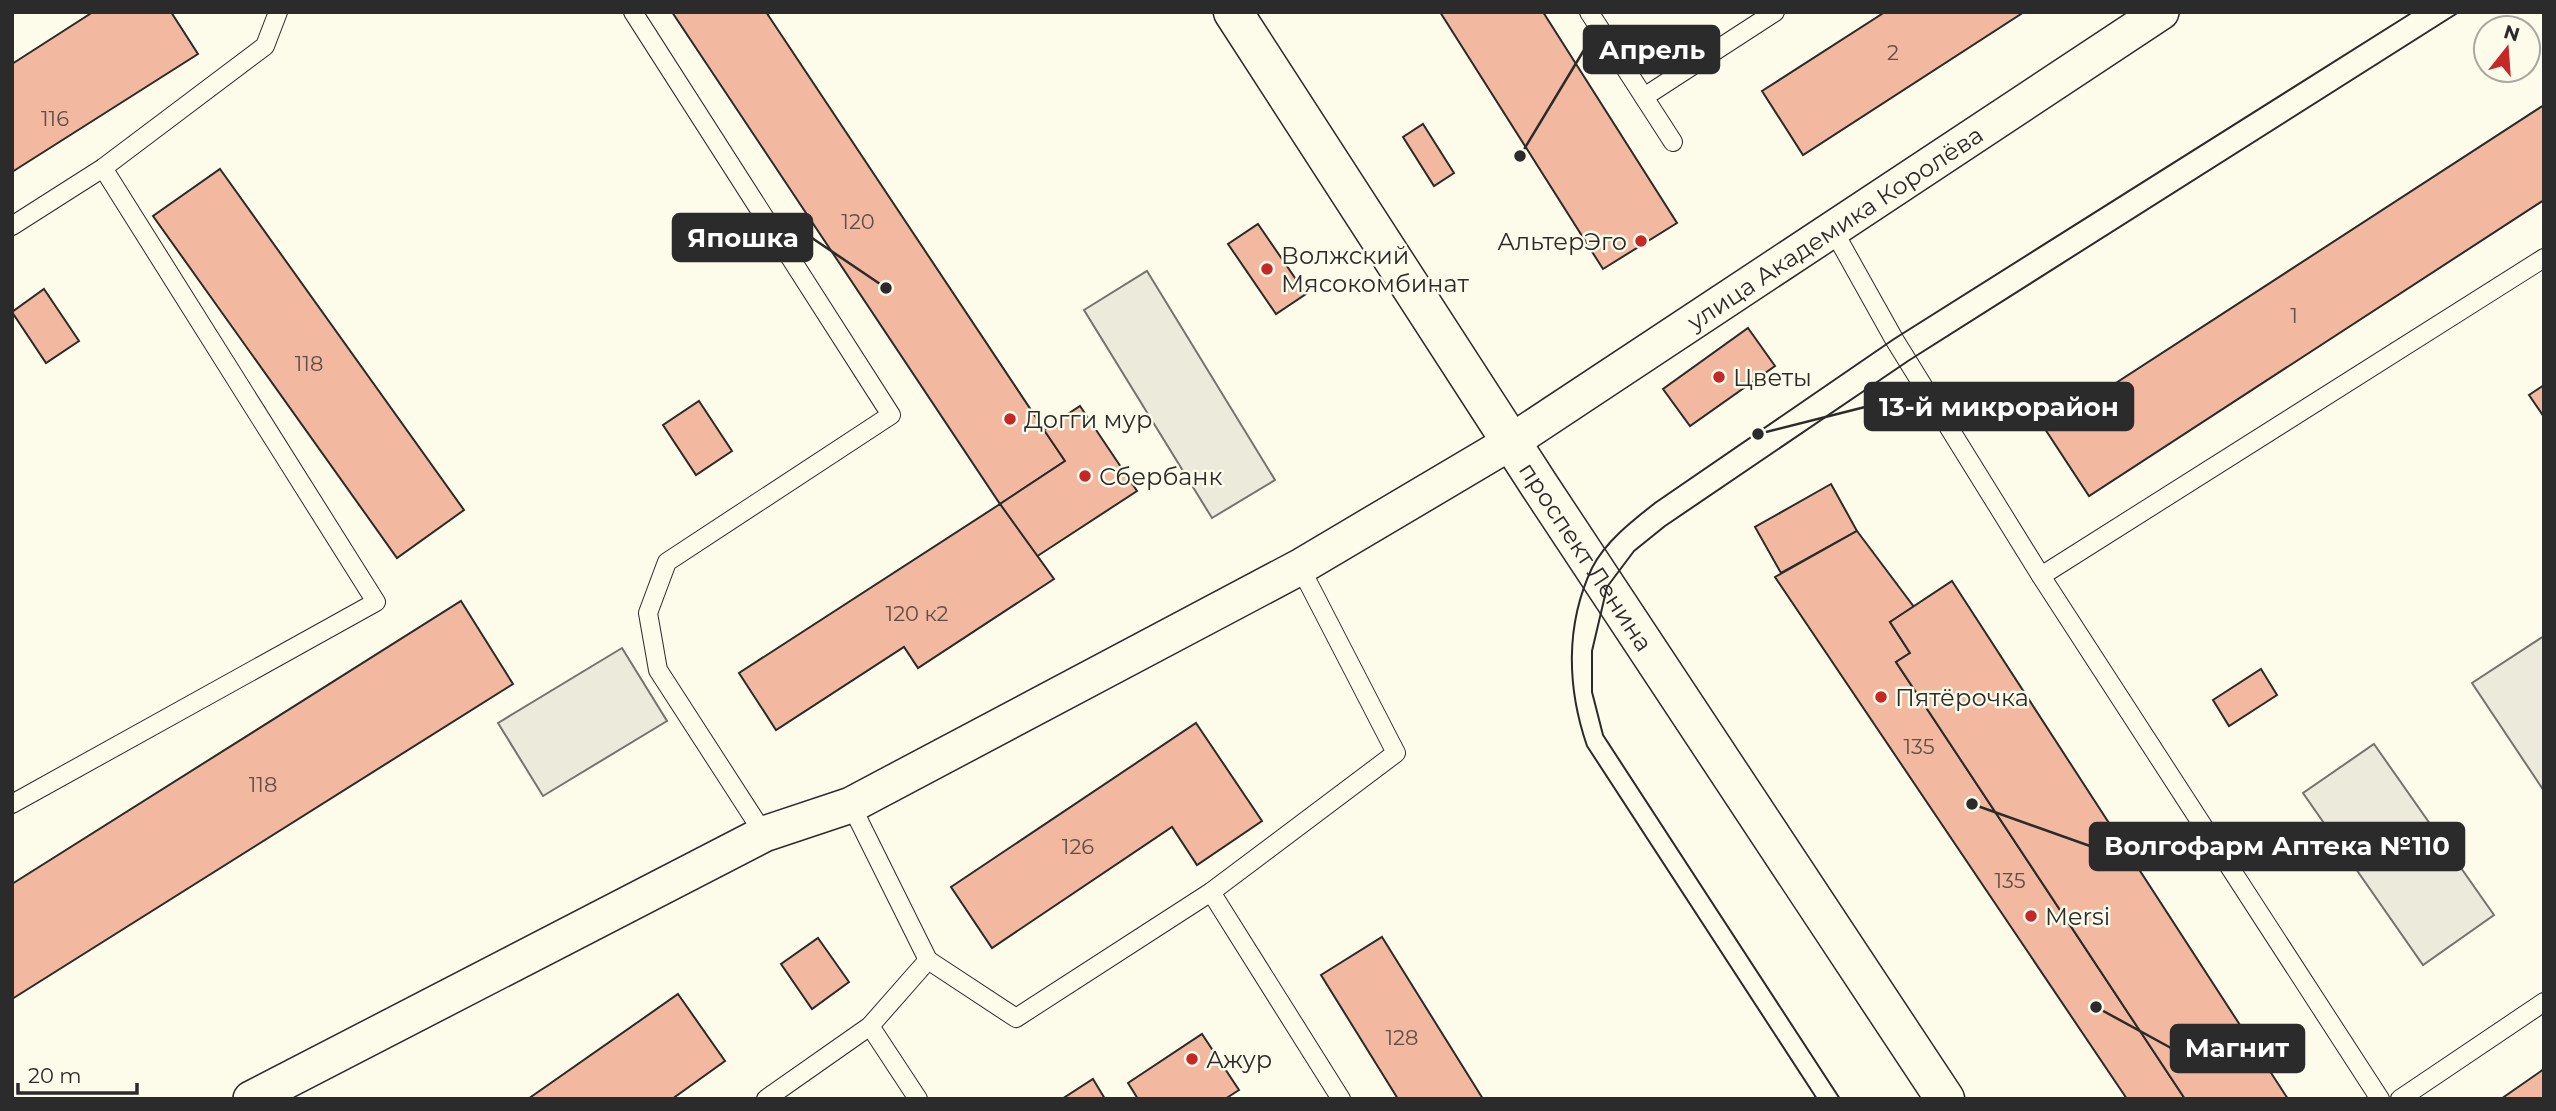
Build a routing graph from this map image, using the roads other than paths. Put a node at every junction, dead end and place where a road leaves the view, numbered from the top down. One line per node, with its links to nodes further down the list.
1 (278, 12): 9 (lane)
2 (633, 12): 18 (lane)
3 (1233, 12): 13 (main road, проспект Ленина)
4 (1589, 12): 7 (lane)
5 (1775, 12): 7 (lane)
6 (2161, 12): 11 (street, улица Академика Королёва)
7 (1644, 97): 8 (lane)
8 (1673, 142)
9 (103, 167): 10 (lane); 16 (lane)
10 (12, 226)
11 (1832, 228): 13 (street, улица Академика Королёва); 15 (lane)
12 (2544, 258): 15 (lane)
13 (1511, 442): 14 (street, улица Академика Королёва); 27 (main road, проспект Ленина)
14 (1300, 567): 17 (street, улица Академика Королёва); 19 (lane)
15 (2041, 576): 28 (lane)
16 (12, 804)
17 (851, 805): 18 (street, улица Академика Королёва); 20 (lane)
18 (764, 834): 23 (street, улица Академика Королёва)
19 (1211, 892): 20 (lane); 26 (lane)
20 (928, 960): 22 (lane)
21 (2544, 1002): 29 (lane)
22 (870, 1026): 24 (lane); 25 (lane)
23 (251, 1099)
24 (766, 1099)
25 (918, 1099)
26 (1341, 1099)
27 (1945, 1099)
28 (2380, 1099)
29 (2400, 1099)

